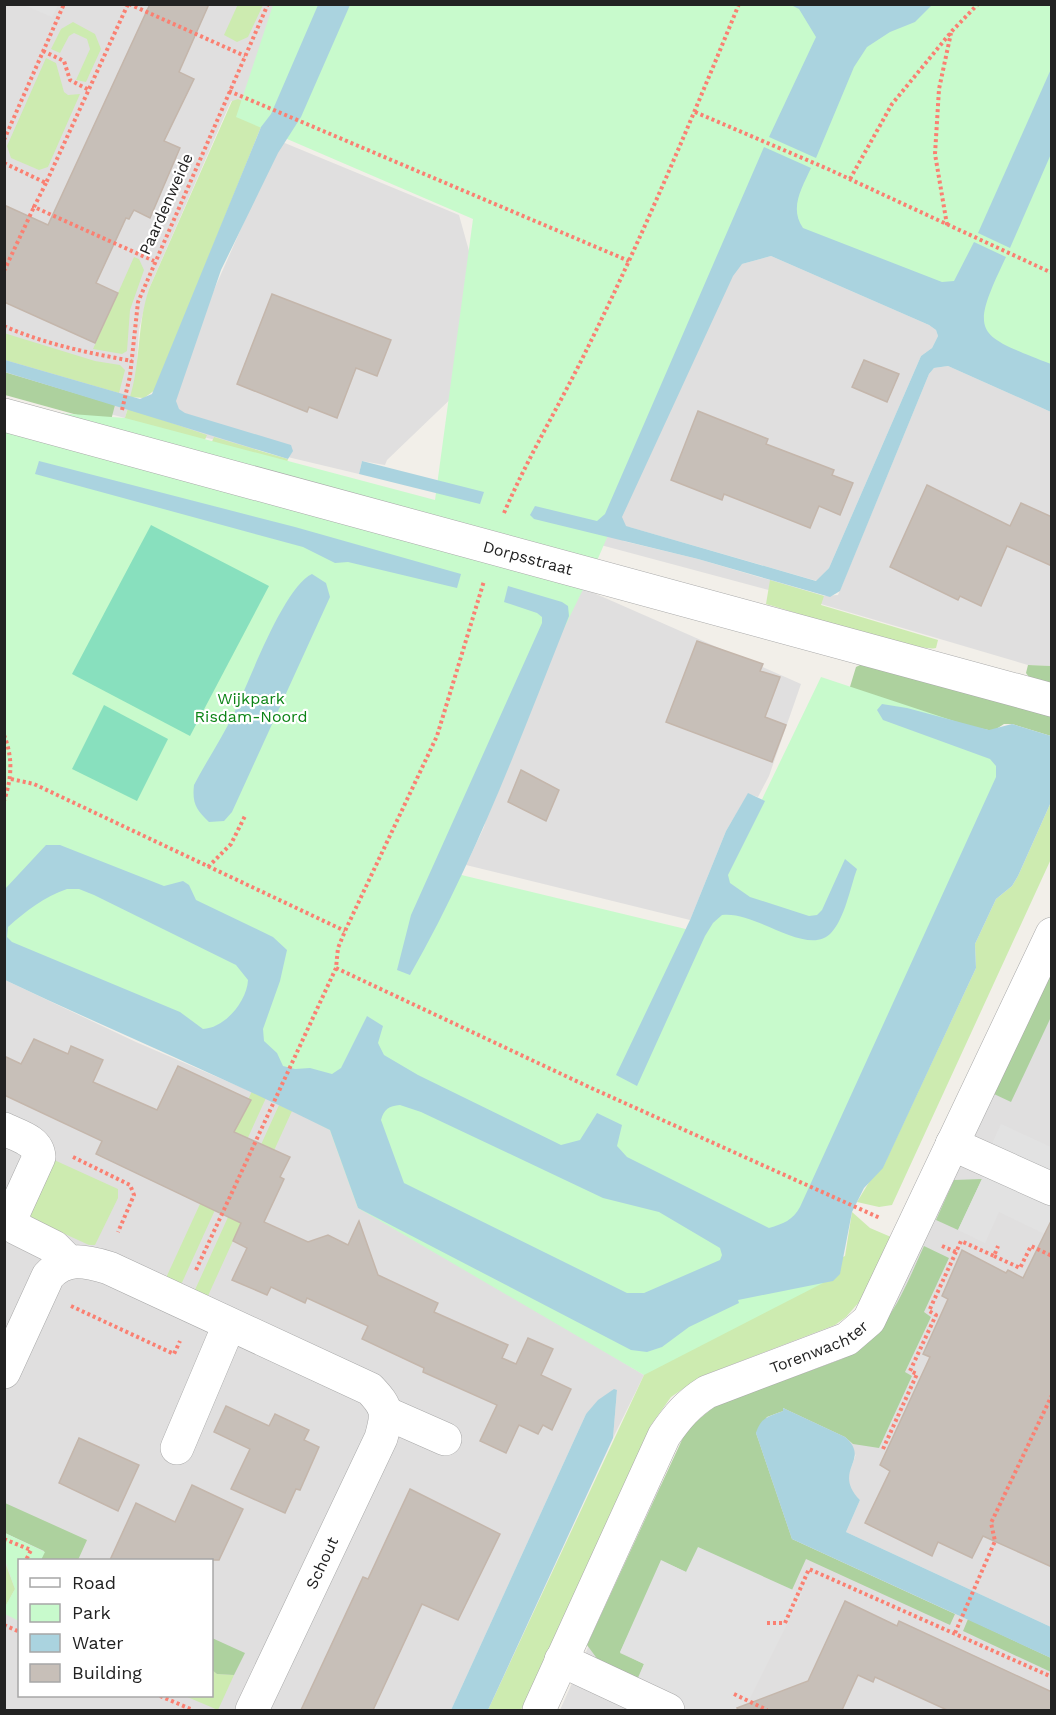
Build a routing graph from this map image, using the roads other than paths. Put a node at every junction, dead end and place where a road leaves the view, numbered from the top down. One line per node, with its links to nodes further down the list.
1 (4, 416): 2 (street, Dorpsstraat)
2 (1052, 700)
3 (1052, 934): 5 (street, Torenwachter)
4 (4, 1129): 7 (street)
5 (952, 1144): 6 (street); 13 (street, Torenwachter)
6 (1052, 1189)
7 (68, 1261): 8 (street); 9 (street)
8 (229, 1325): 10 (street); 12 (street)
9 (4, 1372)
10 (386, 1413): 11 (street); 14 (street, Schout)
11 (445, 1439)
12 (177, 1448)
13 (561, 1660): 15 (street, Torenwachter); 16 (street)
14 (252, 1710)
15 (539, 1710)
16 (668, 1710)

